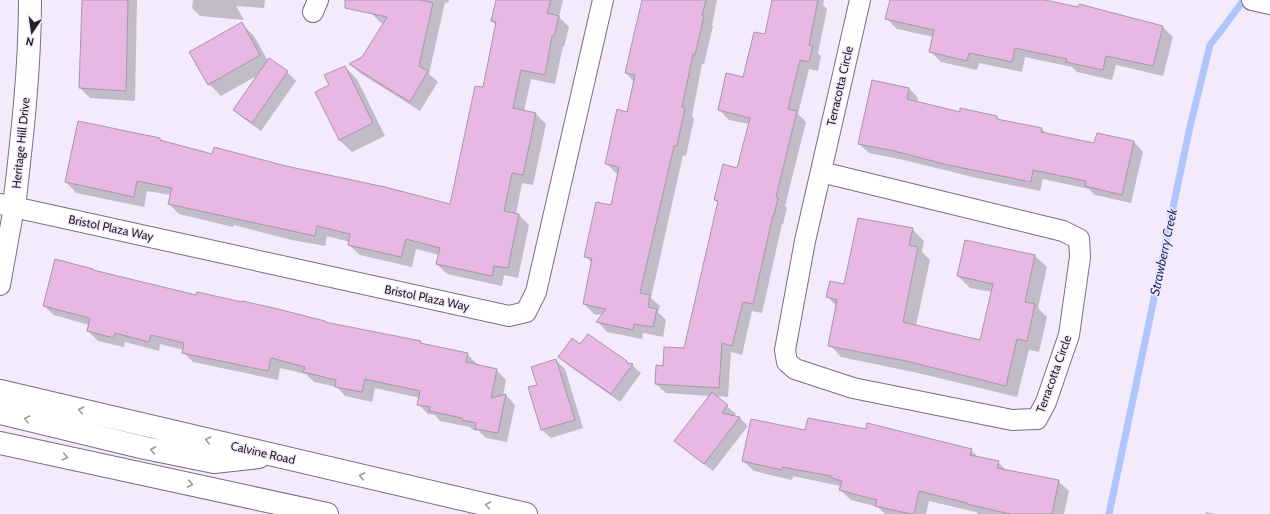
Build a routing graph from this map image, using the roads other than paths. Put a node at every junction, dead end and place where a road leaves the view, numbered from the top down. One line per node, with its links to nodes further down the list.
1 (30, 0): 7 (main road, Heritage Hill Drive)
2 (603, 0): 7 (street, Bristol Plaza Way)
3 (860, 0): 6 (street, Terracotta Circle)
4 (1252, 0): 5 (street)
5 (1270, 4)
6 (821, 172): 6 (street, Terracotta Circle)
7 (7, 205): 8 (street, Heritage Hill Drive)
8 (0, 285)
9 (0, 391): 12 (main road, Calvine Road, one-way to 9)
10 (0, 413): 12 (main road, one-way to 10)
11 (0, 443): 13 (main road, one-way to 13)
12 (274, 456): 14 (main road, Calvine Road, one-way to 12)
13 (327, 514)
14 (526, 514)

